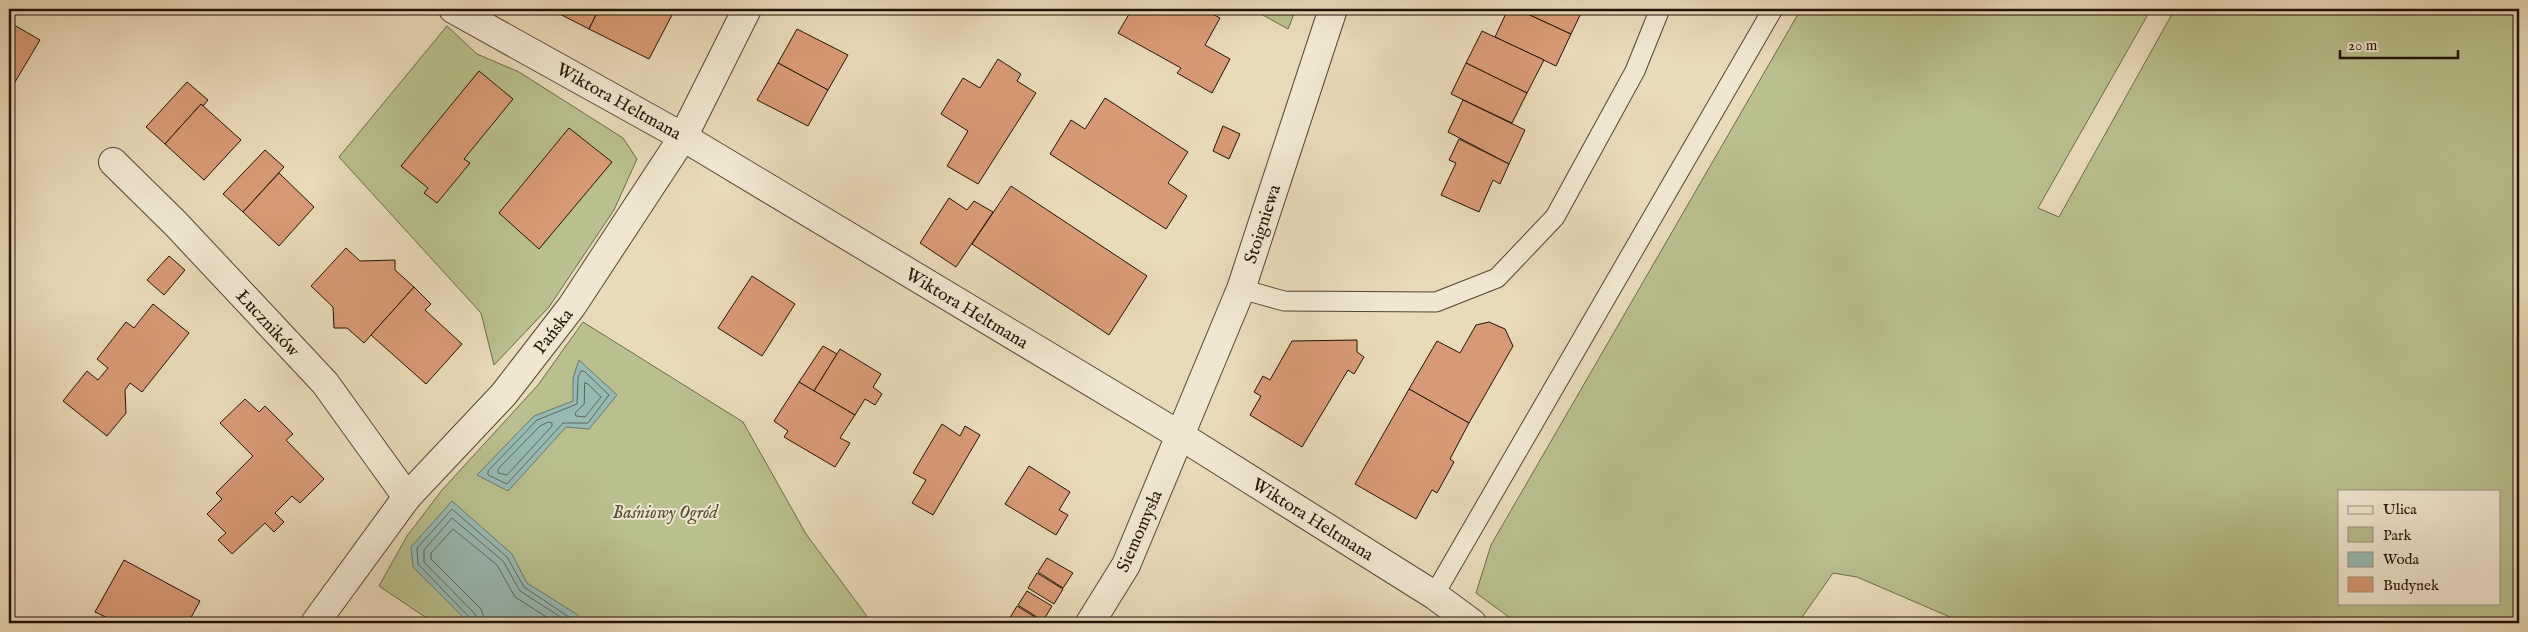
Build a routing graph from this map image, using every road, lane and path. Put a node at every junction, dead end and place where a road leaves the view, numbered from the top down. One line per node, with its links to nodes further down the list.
1 (452, 9): 6 (street, Wiktora Heltmana)
2 (747, 9): 6 (street, Pańska)
3 (1333, 9): 8 (street, Stoigniewa)
4 (1660, 9): 8 (lane)
5 (1773, 9): 11 (lane)
6 (683, 137): 9 (street, Wiktora Heltmana); 10 (street, Pańska)
7 (113, 162): 10 (street, Łuczników)
8 (1241, 289): 9 (street, Stoigniewa)
9 (1181, 436): 11 (street, Wiktora Heltmana); 13 (street, Siemomysła)
10 (407, 497): 12 (street, Pańska)
11 (1434, 594): 14 (street, Wiktora Heltmana)
12 (315, 623)
13 (1090, 623)
14 (1472, 623)

